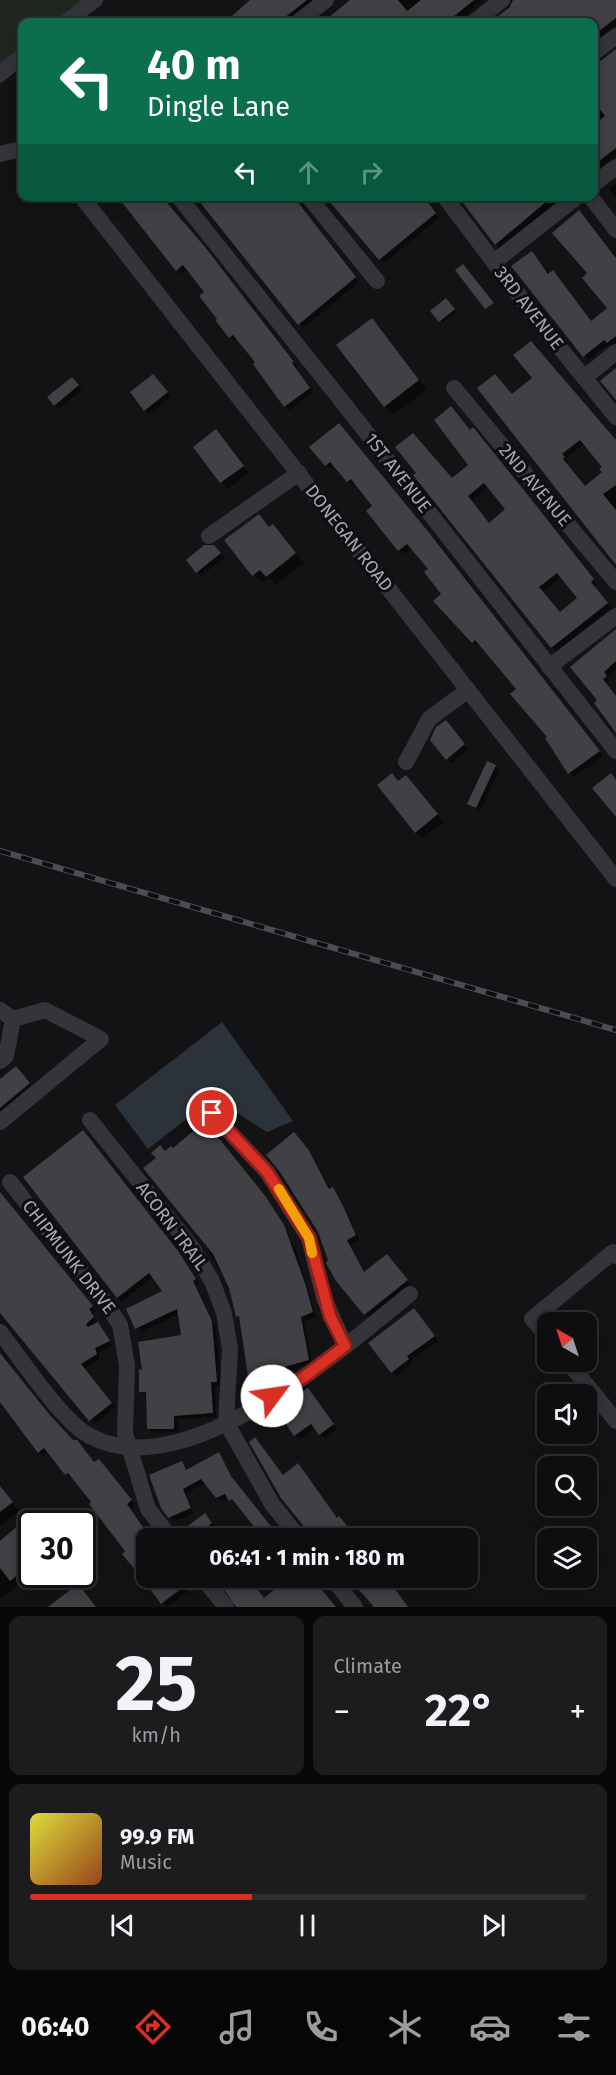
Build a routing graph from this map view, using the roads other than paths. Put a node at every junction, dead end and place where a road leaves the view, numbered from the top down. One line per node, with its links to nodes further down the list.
1 (94, 0): 4 (street)
2 (326, 0): 5 (street)
3 (502, 0): 6 (street)
4 (71, 18)
5 (306, 18)
6 (479, 18)
7 (616, 36): 8 (street)
8 (598, 50)
9 (18, 59): 10 (street)
10 (0, 74)
11 (18, 150): 12 (street)
12 (0, 154)
13 (616, 166): 14 (street)
14 (598, 181)
15 (85, 201): 28 (street, DONEGAN ROAD)
16 (182, 201): 32 (street, 1ST AVENUE)
17 (312, 201): 23 (street)
18 (448, 201): 22 (street, 3RD AVENUE)
19 (572, 201): 22 (street)
20 (594, 201): 21 (street)
21 (616, 230)
22 (494, 262): 25 (street, 3RD AVENUE)
23 (377, 281)
24 (616, 352): 25 (street)
25 (584, 378): 27 (street, 3RD AVENUE)
26 (454, 388): 30 (street, 2ND AVENUE)
27 (616, 417)
28 (299, 473): 29 (street); 33 (street, DONEGAN ROAD)
29 (209, 536)
30 (616, 582)
31 (616, 616): 32 (street)
32 (549, 667): 34 (street, 1ST AVENUE)
33 (468, 690): 35 (street); 36 (street, DONEGAN ROAD)
34 (616, 751)
35 (406, 762)
36 (616, 879)
37 (6, 1014): 38 (street); 41 (street)
38 (0, 1061)
39 (212, 1113): 47 (street)
40 (90, 1120): 50 (street, ACORN TRAIL)
41 (0, 1122)
42 (10, 1182): 51 (street, CHIPMUNK DRIVE)
43 (616, 1256): 45 (street)
44 (410, 1294): 47 (street)
45 (540, 1312)
46 (0, 1332): 51 (street)
47 (345, 1346): 50 (street)
48 (576, 1372): 49 (street)
49 (616, 1421)
50 (226, 1422): 51 (street); 53 (street)
51 (128, 1448): 52 (street, CHIPMUNK DRIVE)
52 (163, 1528)
53 (291, 1528)
54 (211, 1588): 56 (street)
55 (340, 1588): 57 (street)
56 (226, 1607)
57 (355, 1607)

